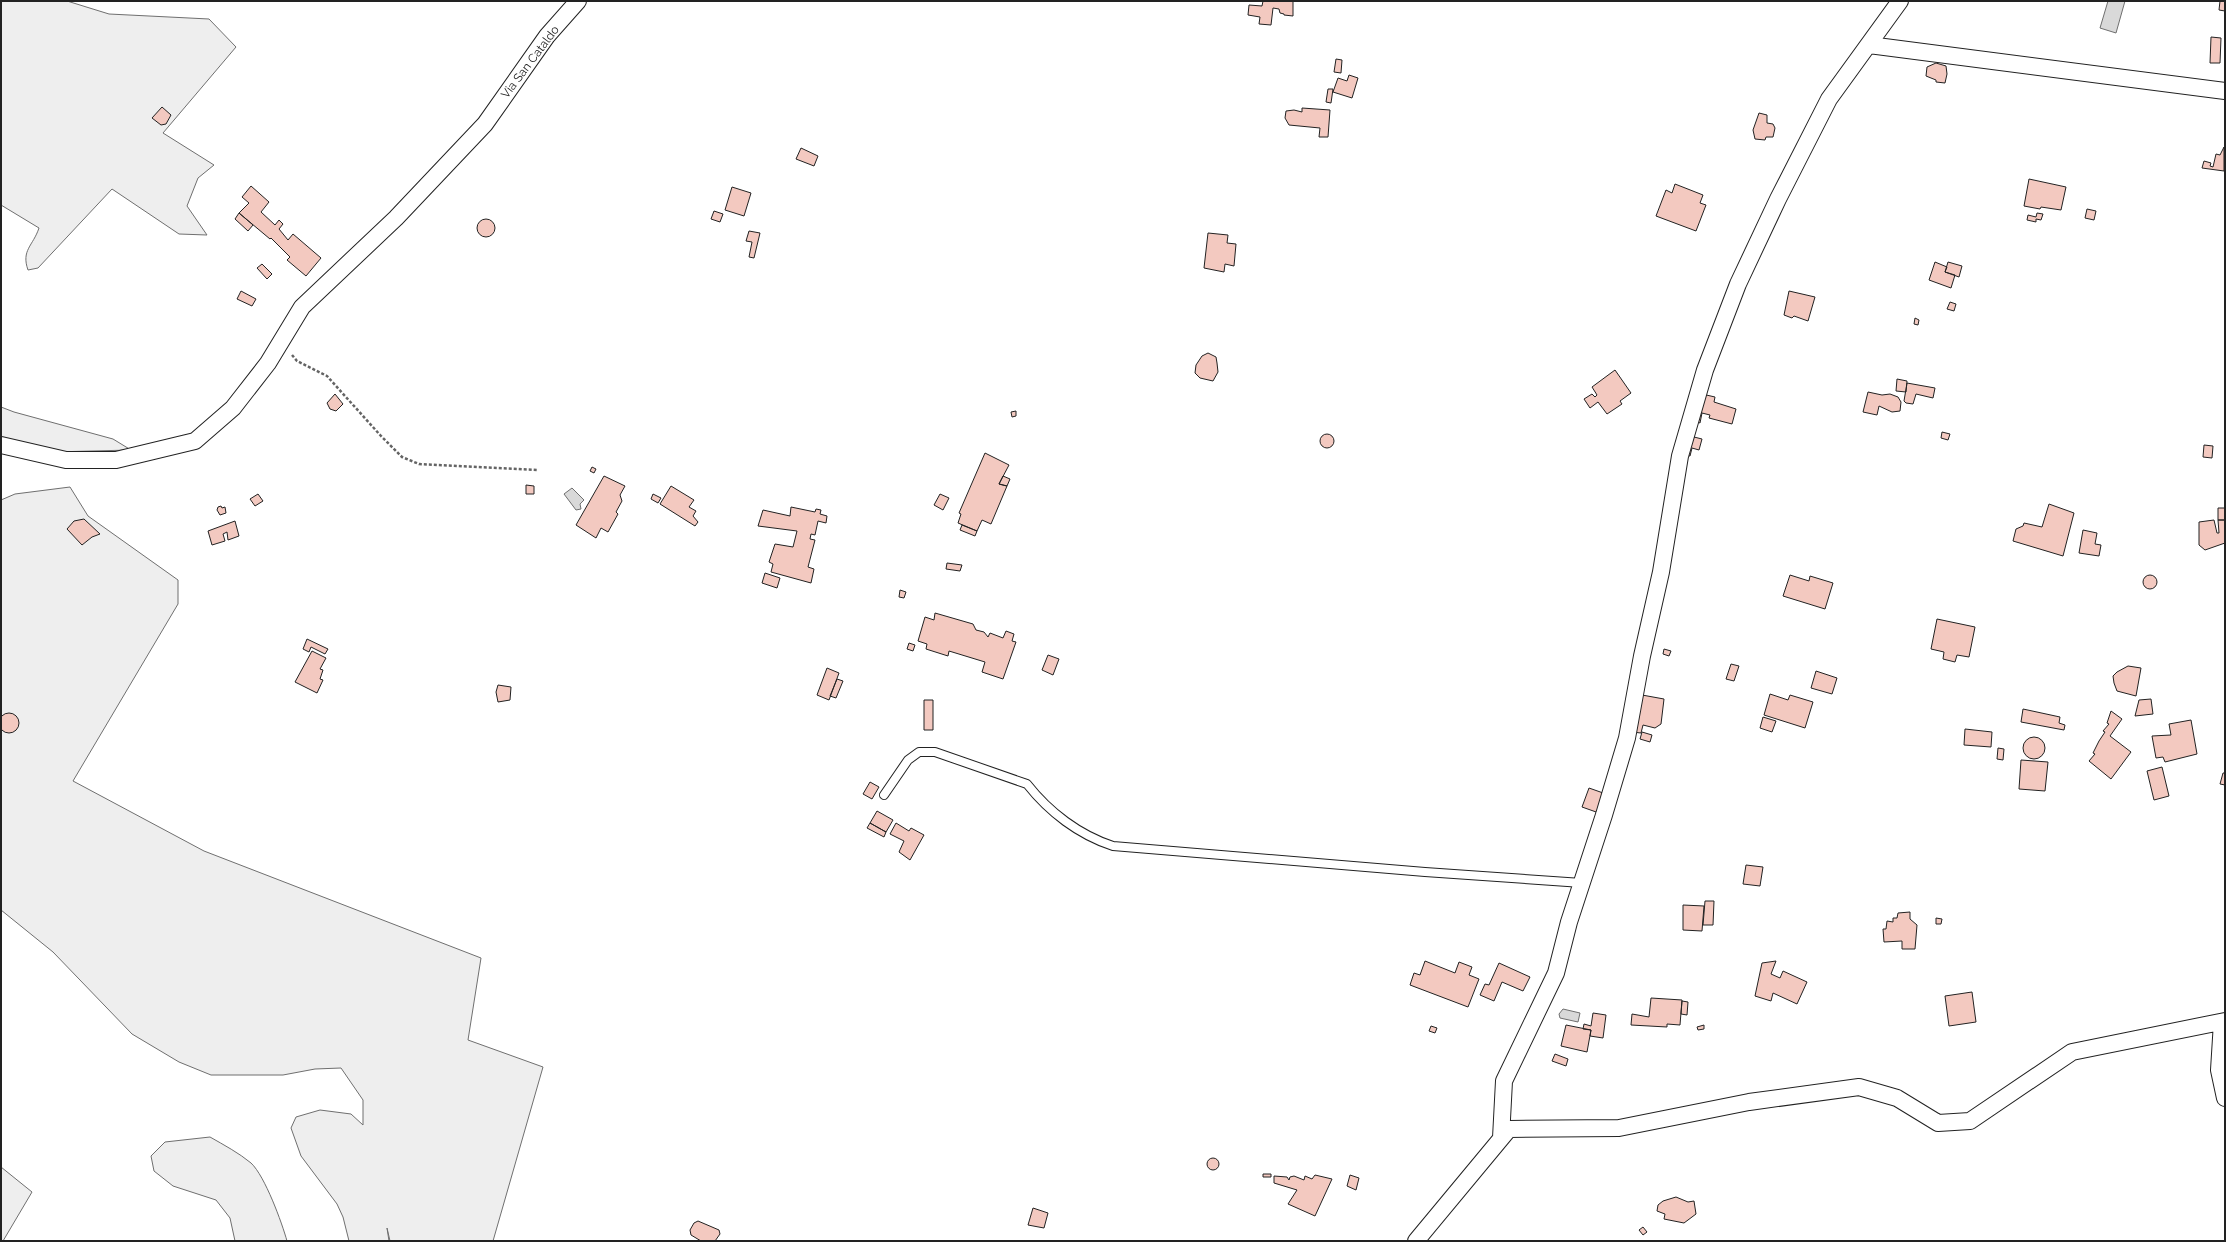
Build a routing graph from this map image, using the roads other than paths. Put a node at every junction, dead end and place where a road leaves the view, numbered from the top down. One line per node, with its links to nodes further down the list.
1 (578, 1): 5 (street, Via San Cataldo)
2 (1900, 1): 3 (street)
3 (1869, 45): 4 (street); 7 (street)
4 (2225, 91)
5 (1, 445)
6 (884, 794): 7 (lane)
7 (1582, 883): 10 (street)
8 (2223, 1022): 9 (street); 10 (street)
9 (2225, 1098)
10 (1501, 1138): 11 (street)
11 (1416, 1241)

